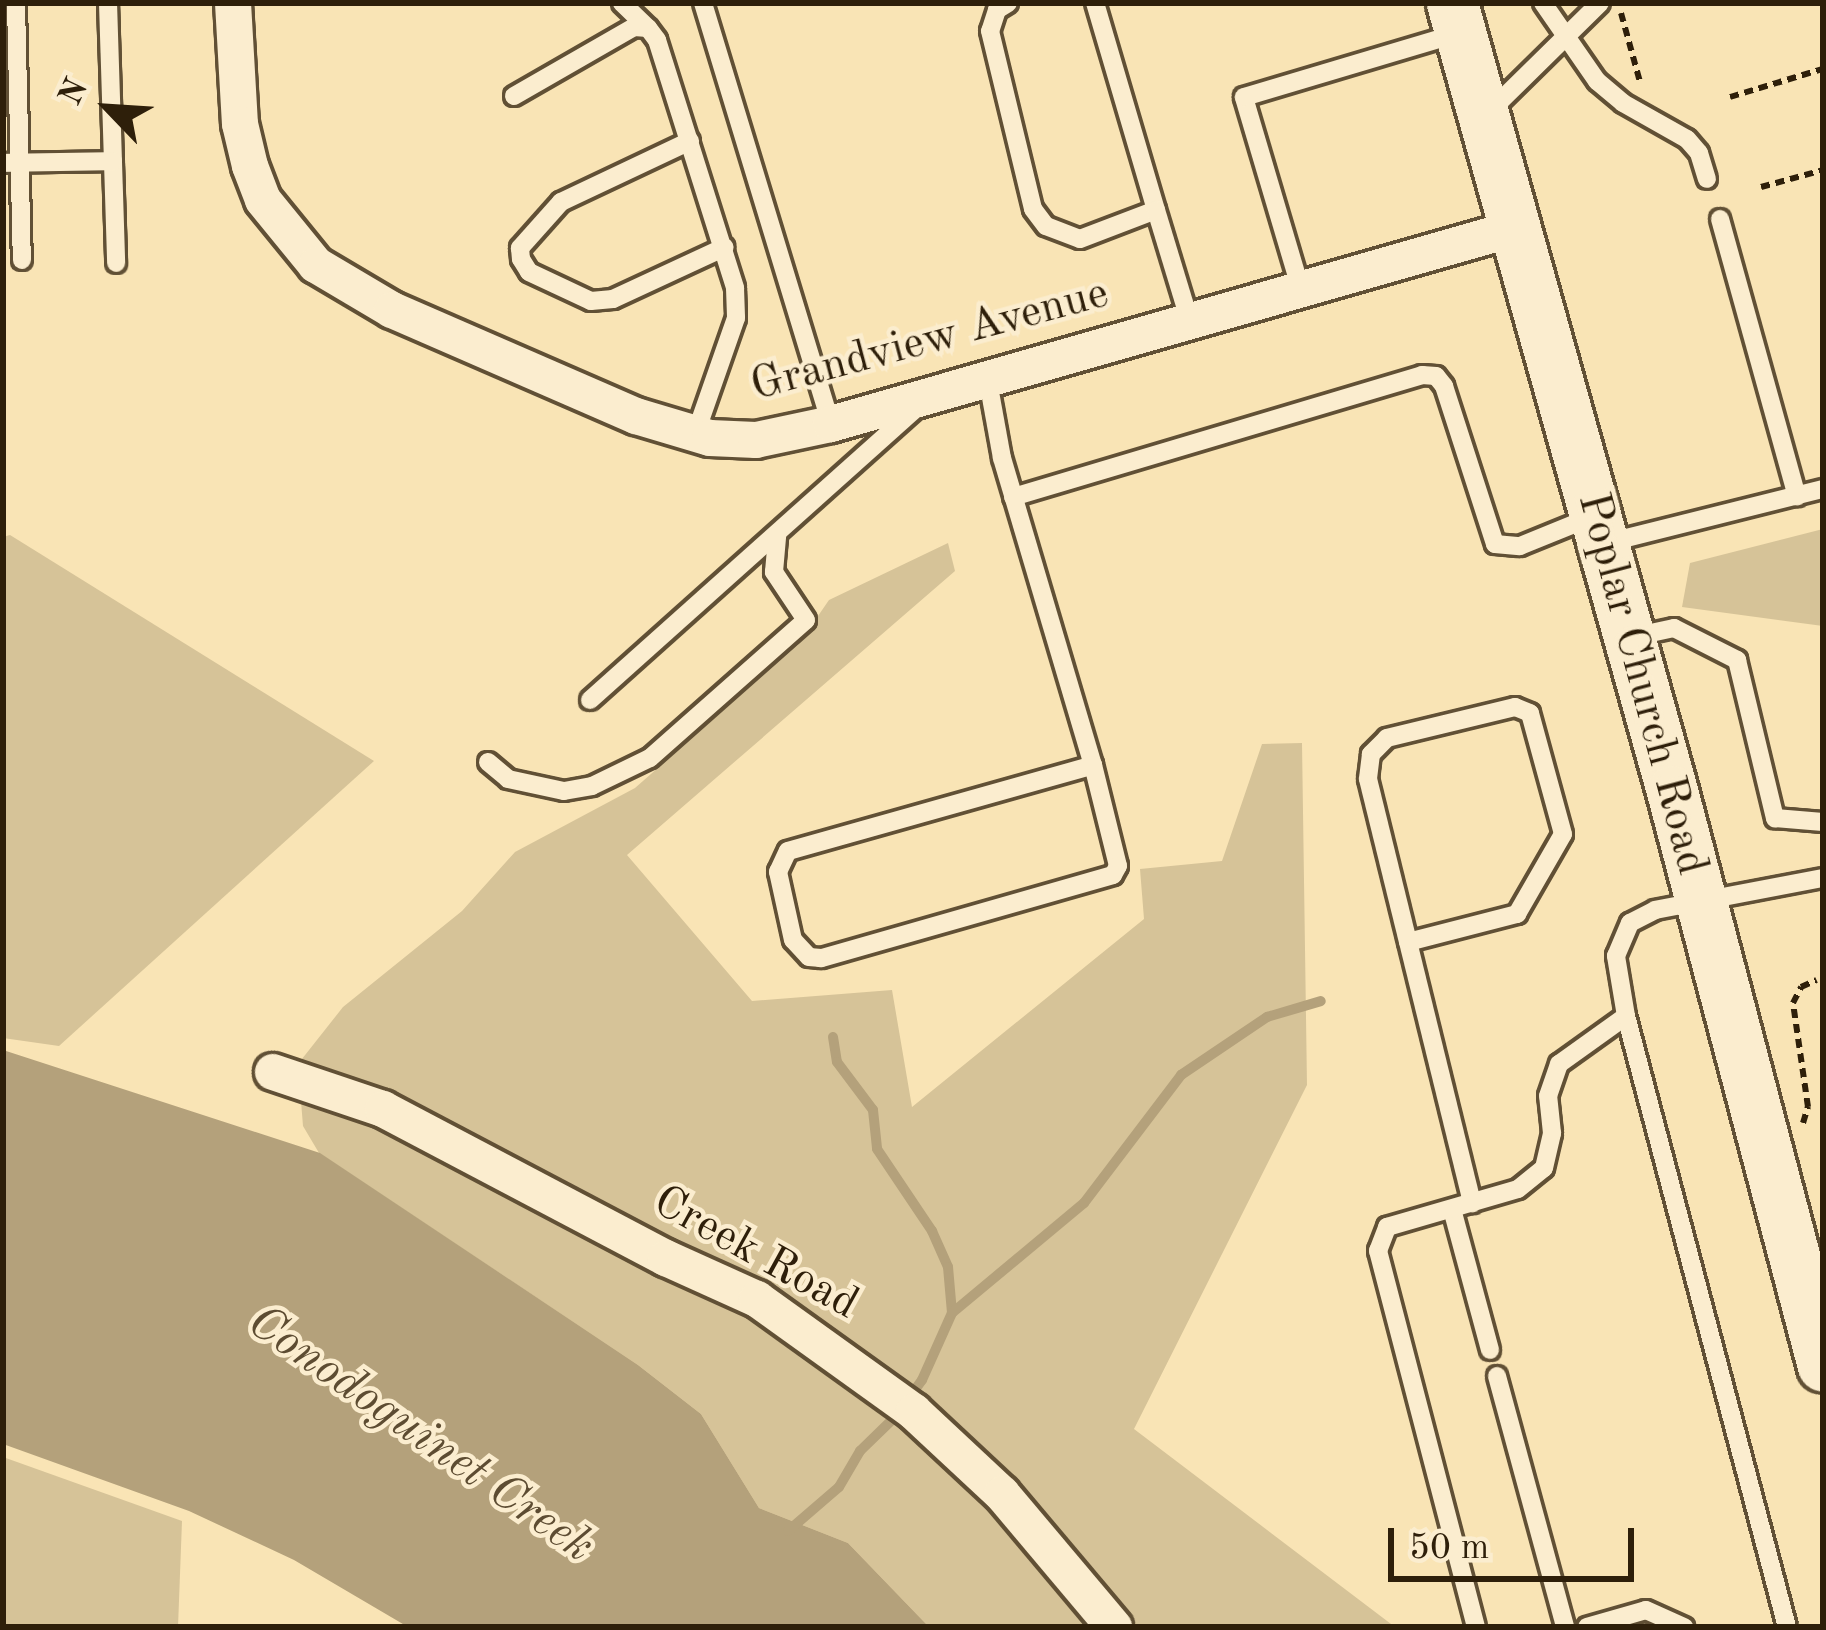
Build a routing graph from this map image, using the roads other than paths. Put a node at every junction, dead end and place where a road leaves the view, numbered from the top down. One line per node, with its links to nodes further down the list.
1 (16, 3): 17 (lane)
2 (109, 3): 16 (lane)
3 (233, 3): 30 (street, Grandview Avenue)
4 (622, 3): 11 (lane)
5 (703, 3): 29 (lane)
6 (1008, 3): 19 (lane)
7 (1095, 3): 19 (lane)
8 (1543, 3): 12 (lane)
9 (1600, 3): 12 (lane)
10 (1456, 18): 14 (street, Poplar Church Road); 25 (lane)
11 (648, 28): 13 (lane); 15 (lane)
12 (1564, 39): 14 (lane); 18 (lane)
13 (514, 96)
14 (1486, 114): 21 (street, Poplar Church Road)
15 (690, 141): 22 (lane); 22 (lane)
16 (113, 161): 17 (lane); 24 (lane)
17 (12, 163): 23 (lane)
18 (1707, 179)
19 (1156, 210): 26 (lane)
20 (1720, 220): 33 (lane)
21 (1516, 227): 25 (street, Grandview Avenue); 34 (street, Poplar Church Road)
22 (725, 247): 30 (lane)
23 (22, 260)
24 (116, 263)
25 (1301, 290): 26 (street, Grandview Avenue)
26 (1190, 322): 27 (street, Grandview Avenue)
27 (988, 380): 28 (street, Grandview Avenue); 32 (lane)
28 (927, 398): 29 (street, Grandview Avenue); 35 (lane)
29 (831, 424): 30 (street, Grandview Avenue)
30 (695, 435)
31 (1823, 489): 33 (lane)
32 (1013, 496): 34 (lane); 39 (lane)
33 (1797, 496): 34 (lane)
34 (1599, 530): 36 (street, Poplar Church Road)
35 (777, 536): 37 (lane); 38 (lane)
36 (1627, 638): 40 (lane); 42 (street, Poplar Church Road)
37 (590, 700)
38 (488, 762)
39 (1093, 765): 39 (lane)
40 (1823, 822)
41 (1823, 878): 42 (lane)
42 (1700, 902): 44 (lane); 49 (street, Poplar Church Road)
43 (1408, 942): 43 (lane); 46 (lane)
44 (1626, 1016): 46 (lane); 56 (lane)
45 (273, 1072): 51 (street, Creek Road)
46 (1472, 1203): 47 (lane)
47 (1452, 1209): 48 (lane); 52 (lane)
48 (1490, 1350)
49 (1823, 1366)
50 (1497, 1376): 53 (lane)
51 (1114, 1627)
52 (1476, 1627)
53 (1565, 1627)
54 (1587, 1627): 55 (lane)
55 (1684, 1627)
56 (1786, 1627)

